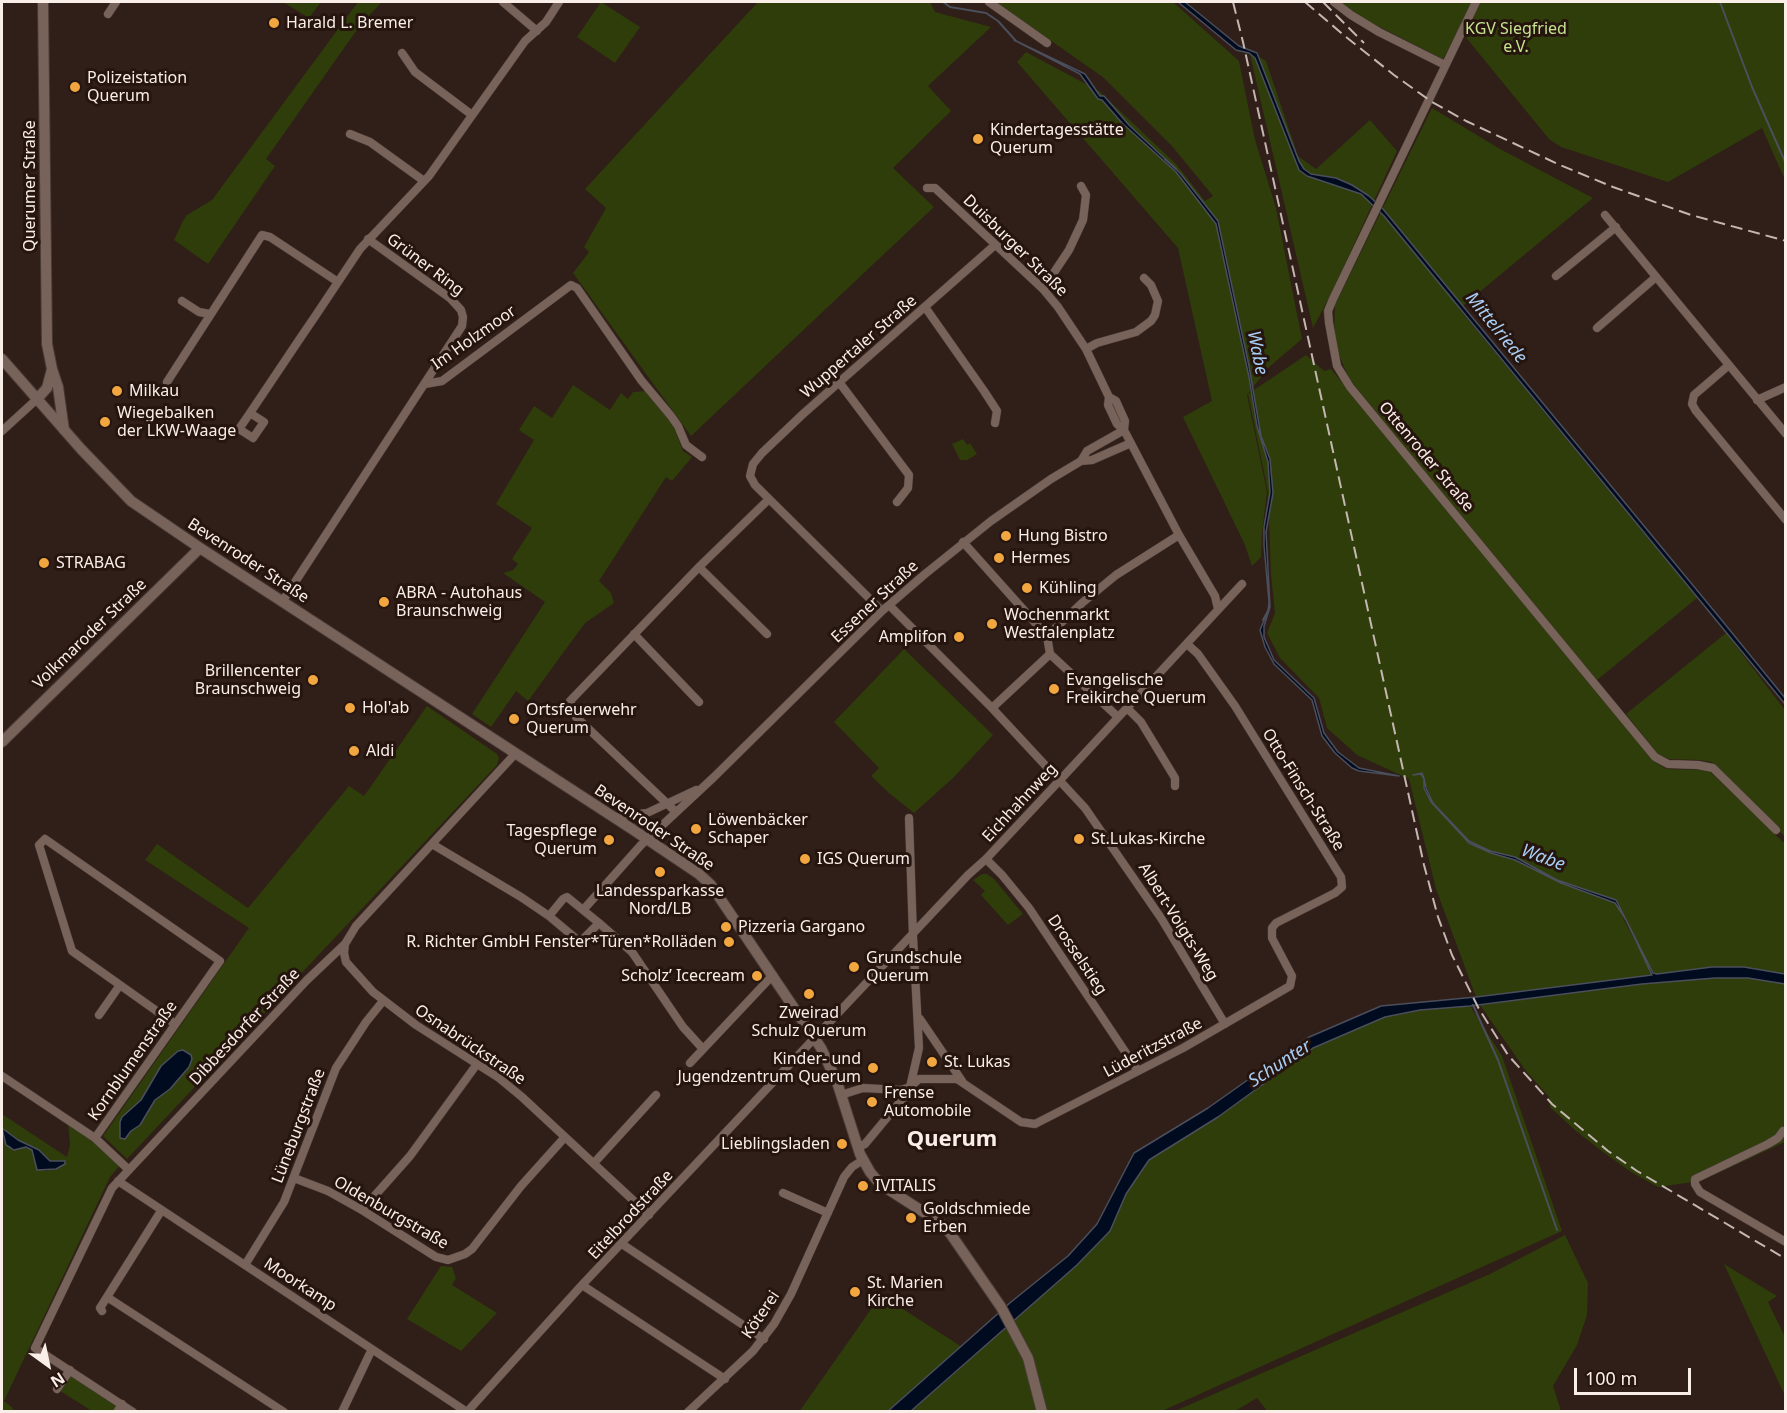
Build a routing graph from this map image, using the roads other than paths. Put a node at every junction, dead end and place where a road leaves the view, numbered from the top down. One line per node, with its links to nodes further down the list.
1 (43, 2): 34 (main road, Querumer Straße)
2 (116, 2): 8 (street)
3 (502, 2): 9 (street)
4 (559, 2): 9 (street, Grüner Ring)
5 (989, 2): 10 (street)
6 (1334, 2): 12 (street)
7 (1476, 2): 12 (street, Ottenroder Straße)
8 (108, 14)
9 (537, 31): 13 (street, Grüner Ring)
10 (1047, 43)
11 (402, 53): 13 (street)
12 (1444, 64): 81 (street, Ottenroder Straße)
13 (472, 115): 15 (street, Grüner Ring)
14 (350, 134): 15 (street)
15 (424, 181): 20 (street, Grüner Ring)
16 (1081, 186): 26 (street)
17 (927, 188): 21 (street, Duisburger Straße)
18 (1605, 215): 19 (street)
19 (1616, 227): 22 (street); 23 (street)
20 (368, 239): 25 (street); 37 (street, Grüner Ring)
21 (995, 245): 26 (street, Duisburger Straße); 28 (street, Wuppertaler Straße)
22 (1556, 276)
23 (1656, 277): 30 (street); 33 (street)
24 (1144, 278): 31 (street)
25 (338, 282): 29 (street); 42 (street)
26 (1043, 289): 31 (street, Duisburger Straße)
27 (182, 301): 29 (street)
28 (925, 307): 36 (street, Wuppertaler Straße); 43 (street)
29 (210, 314): 35 (street)
30 (1597, 328)
31 (1086, 348): 45 (street, Duisburger Straße)
32 (2, 362): 41 (main road, Bevenroder Straße)
33 (1729, 365): 40 (street); 53 (street)
34 (52, 369): 38 (main road, Querumer Straße); 41 (main road)
35 (167, 382)
36 (839, 382): 51 (street, Wuppertaler Straße); 52 (street)
37 (425, 384): 49 (street, Im Holzmoor); 59 (street, Im Holzmoor)
38 (58, 387): 41 (main road); 44 (main road, Querumer Straße)
39 (1785, 387): 40 (street)
40 (1757, 400): 47 (street)
41 (40, 402): 44 (main road, Bevenroder Straße); 46 (street)
42 (250, 413)
43 (995, 423)
44 (64, 430): 56 (main road, Bevenroder Straße)
45 (1124, 430): 48 (street, Duisburger Straße); 50 (street, Essener Straße)
46 (2, 432)
47 (1785, 434)
48 (1131, 443): 50 (street, Essener Straße); 54 (street, Duisburger Straße)
49 (702, 457)
50 (1081, 461): 55 (street, Essener Straße)
51 (768, 500): 57 (street); 62 (street)
52 (897, 502)
53 (1785, 520)
54 (1179, 535): 61 (street, Duisburger Straße); 65 (street)
55 (963, 542): 60 (street, Essener Straße); 65 (street)
56 (200, 548): 59 (main road, Bevenroder Straße); 72 (main road, Volkmaroder Straße)
57 (699, 567): 63 (street); 64 (street)
58 (1242, 584): 61 (street, Eichhahnweg)
59 (282, 602): 73 (main road, Bevenroder Straße)
60 (889, 605): 62 (street, Essener Straße); 69 (street, Albert-Voigts-Weg)
61 (1218, 609): 66 (street, Eichhahnweg)
62 (882, 611): 75 (street, Essener Straße)
63 (634, 634): 68 (street); 77 (street)
64 (768, 634)
65 (1047, 636): 67 (street)
66 (1187, 644): 70 (street, Eichhahnweg); 91 (street, Otto-Finsch-Straße)
67 (1050, 654): 69 (street); 71 (street)
68 (699, 702)
69 (992, 708): 74 (street, Albert-Voigts-Weg)
70 (1127, 708): 71 (street, Eichhahnweg); 76 (street)
71 (1118, 717): 74 (street, Eichhahnweg)
72 (2, 742)
73 (515, 754): 79 (main road, Bevenroder Straße); 83 (street, Dibbesdorfer Straße)
74 (1060, 780): 84 (street, Eichhahnweg); 97 (street, Albert-Voigts-Weg)
75 (705, 785): 77 (street, Essener Straße); 78 (street, Essener Straße)
76 (1175, 786)
77 (667, 804): 78 (street); 79 (street, Essener Straße)
78 (676, 812): 82 (street, Essener Straße)
79 (613, 817): 82 (main road, Bevenroder Straße)
80 (909, 818): 88 (street)
81 (1776, 830)
82 (647, 839): 85 (street, Essener Straße); 90 (main road, Bevenroder Straße)
83 (432, 844): 86 (street); 89 (street, Dibbesdorfer Straße)
84 (986, 859): 88 (street, Eichhahnweg); 102 (street, Drosselstieg)
85 (584, 909): 86 (street); 87 (street)
86 (549, 916): 87 (street)
87 (599, 923): 99 (street)
88 (913, 936): 95 (street); 98 (street, Eichhahnweg)
89 (345, 944): 93 (street, Osnabrückstraße); 114 (street, Dibbesdorfer Straße)
90 (773, 975): 98 (main road, Bevenroder Straße); 99 (street)
91 (1293, 982): 97 (street, Lüderitzstraße)
92 (120, 985): 94 (street); 96 (street); 96 (street, Kornblumenstraße)
93 (383, 1000): 101 (street, Osnabrückstraße); 115 (street, Lüneburgstraße)
94 (99, 1015)
95 (919, 1017): 104 (street); 105 (street)
96 (175, 1024): 110 (street, Kornblumenstraße)
97 (1225, 1024): 102 (street, Lüderitzstraße)
98 (816, 1039): 107 (main road, Bevenroder Straße); 121 (street, Eitelbrodstraße)
99 (703, 1048): 100 (street)
100 (690, 1063)
101 (477, 1064): 109 (street, Osnabrückstraße); 118 (street)
102 (1138, 1071): 104 (street, Lüderitzstraße)
103 (2, 1076): 110 (street)
104 (963, 1082): 105 (street)
105 (910, 1087): 107 (street); 111 (street)
106 (656, 1095): 113 (street)
107 (841, 1095): 111 (main road, Bevenroder Straße)
108 (1783, 1131): 122 (street)
109 (566, 1137): 113 (street, Osnabrückstraße); 118 (street, Oldenburgstraße)
110 (95, 1138): 114 (street, Kornblumenstraße)
111 (858, 1147): 112 (main road, Bevenroder Straße)
112 (863, 1160): 120 (street, Köterei); 134 (main road, Bevenroder Straße)
113 (594, 1163): 121 (street, Osnabrückstraße)
114 (129, 1170): 116 (street, Dibbesdorfer Straße)
115 (294, 1178): 118 (street, Oldenburgstraße); 124 (street, Lüneburgstraße)
116 (118, 1182): 119 (street, Moorkamp); 130 (street, Dibbesdorfer Straße)
117 (783, 1193): 120 (street)
118 (362, 1210)
119 (161, 1211): 124 (street, Moorkamp); 126 (street)
120 (828, 1212): 128 (street, Köterei)
121 (649, 1215): 123 (street, Eitelbrodstraße)
122 (1785, 1242)
123 (622, 1244): 125 (street, Eitelbrodstraße); 128 (street)
124 (245, 1265): 129 (street, Moorkamp)
125 (582, 1285): 131 (street); 138 (street, Eitelbrodstraße)
126 (107, 1297): 127 (street); 136 (street)
127 (102, 1311)
128 (764, 1339): 131 (street, Köterei)
129 (372, 1349): 137 (street); 138 (street, Moorkamp)
130 (70, 1370): 132 (street); 133 (street)
131 (725, 1379): 139 (street, Köterei)
132 (57, 1389)
133 (119, 1408): 135 (street)
134 (1042, 1409)
135 (133, 1412)
136 (284, 1412)
137 (342, 1412)
138 (467, 1412)
139 (688, 1412)

